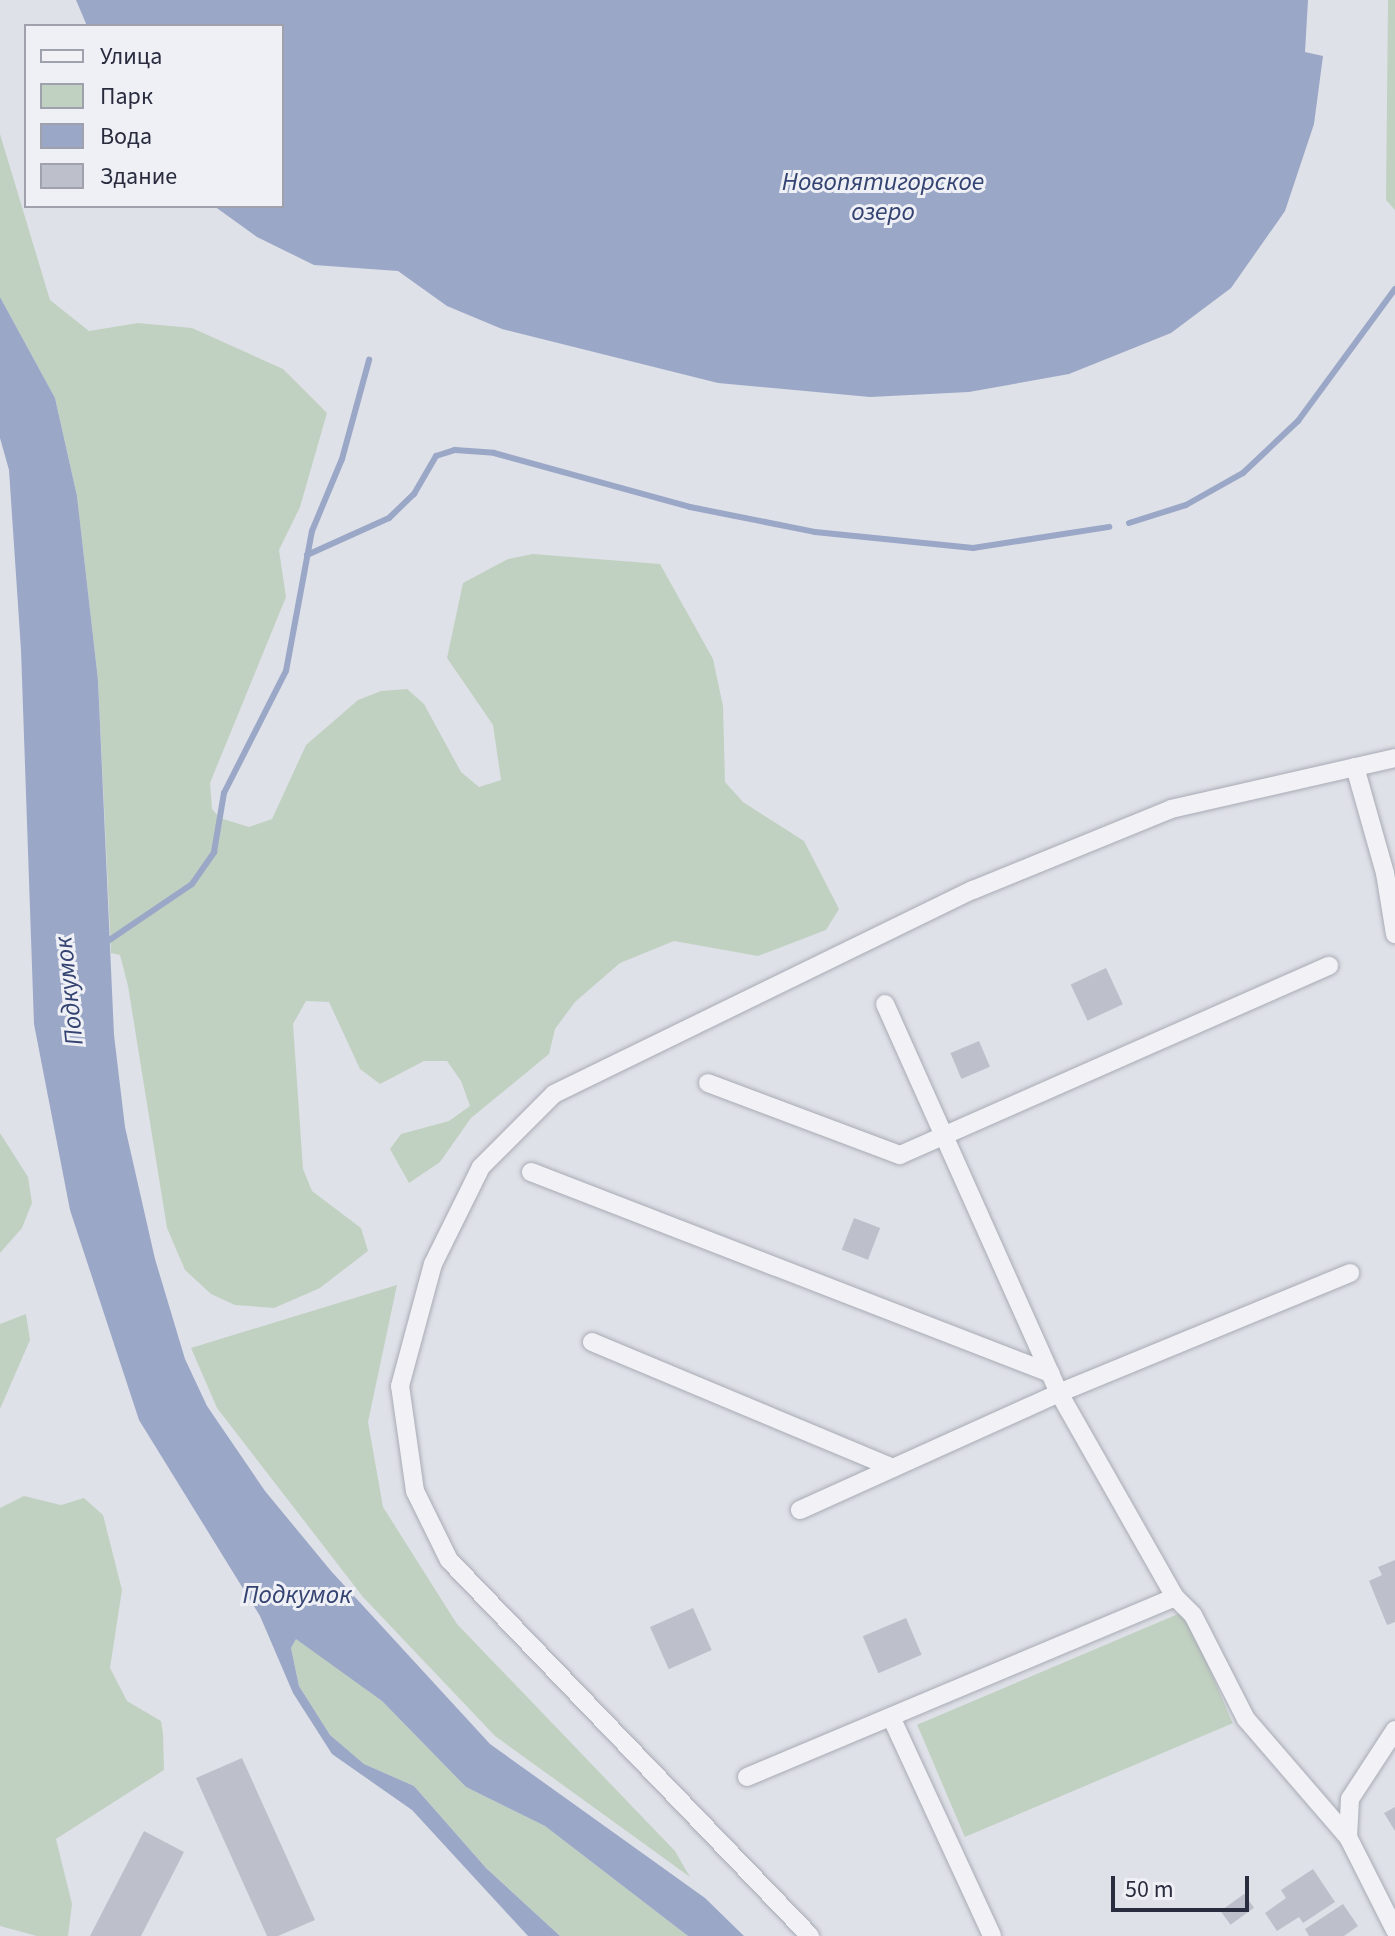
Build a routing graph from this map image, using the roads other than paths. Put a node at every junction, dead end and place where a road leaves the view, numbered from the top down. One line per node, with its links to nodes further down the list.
1 (1395, 758): 2 (street)
2 (1355, 767): 3 (street); 22 (street)
3 (1395, 934)
4 (1329, 966): 7 (street)
5 (885, 1004): 7 (street)
6 (708, 1083): 7 (street)
7 (944, 1136): 11 (street)
8 (531, 1172): 11 (street)
9 (1350, 1273): 12 (street)
10 (592, 1342): 13 (street)
11 (1050, 1373): 12 (street)
12 (1059, 1393): 13 (street); 15 (street)
13 (893, 1468): 14 (street)
14 (800, 1510)
15 (1175, 1597): 16 (street); 19 (street)
16 (891, 1717): 18 (street); 23 (street)
17 (1395, 1730): 19 (street)
18 (747, 1777)
19 (1348, 1837): 20 (street)
20 (1388, 1894): 21 (street)
21 (1395, 1930)
22 (810, 1936)
23 (992, 1936)

